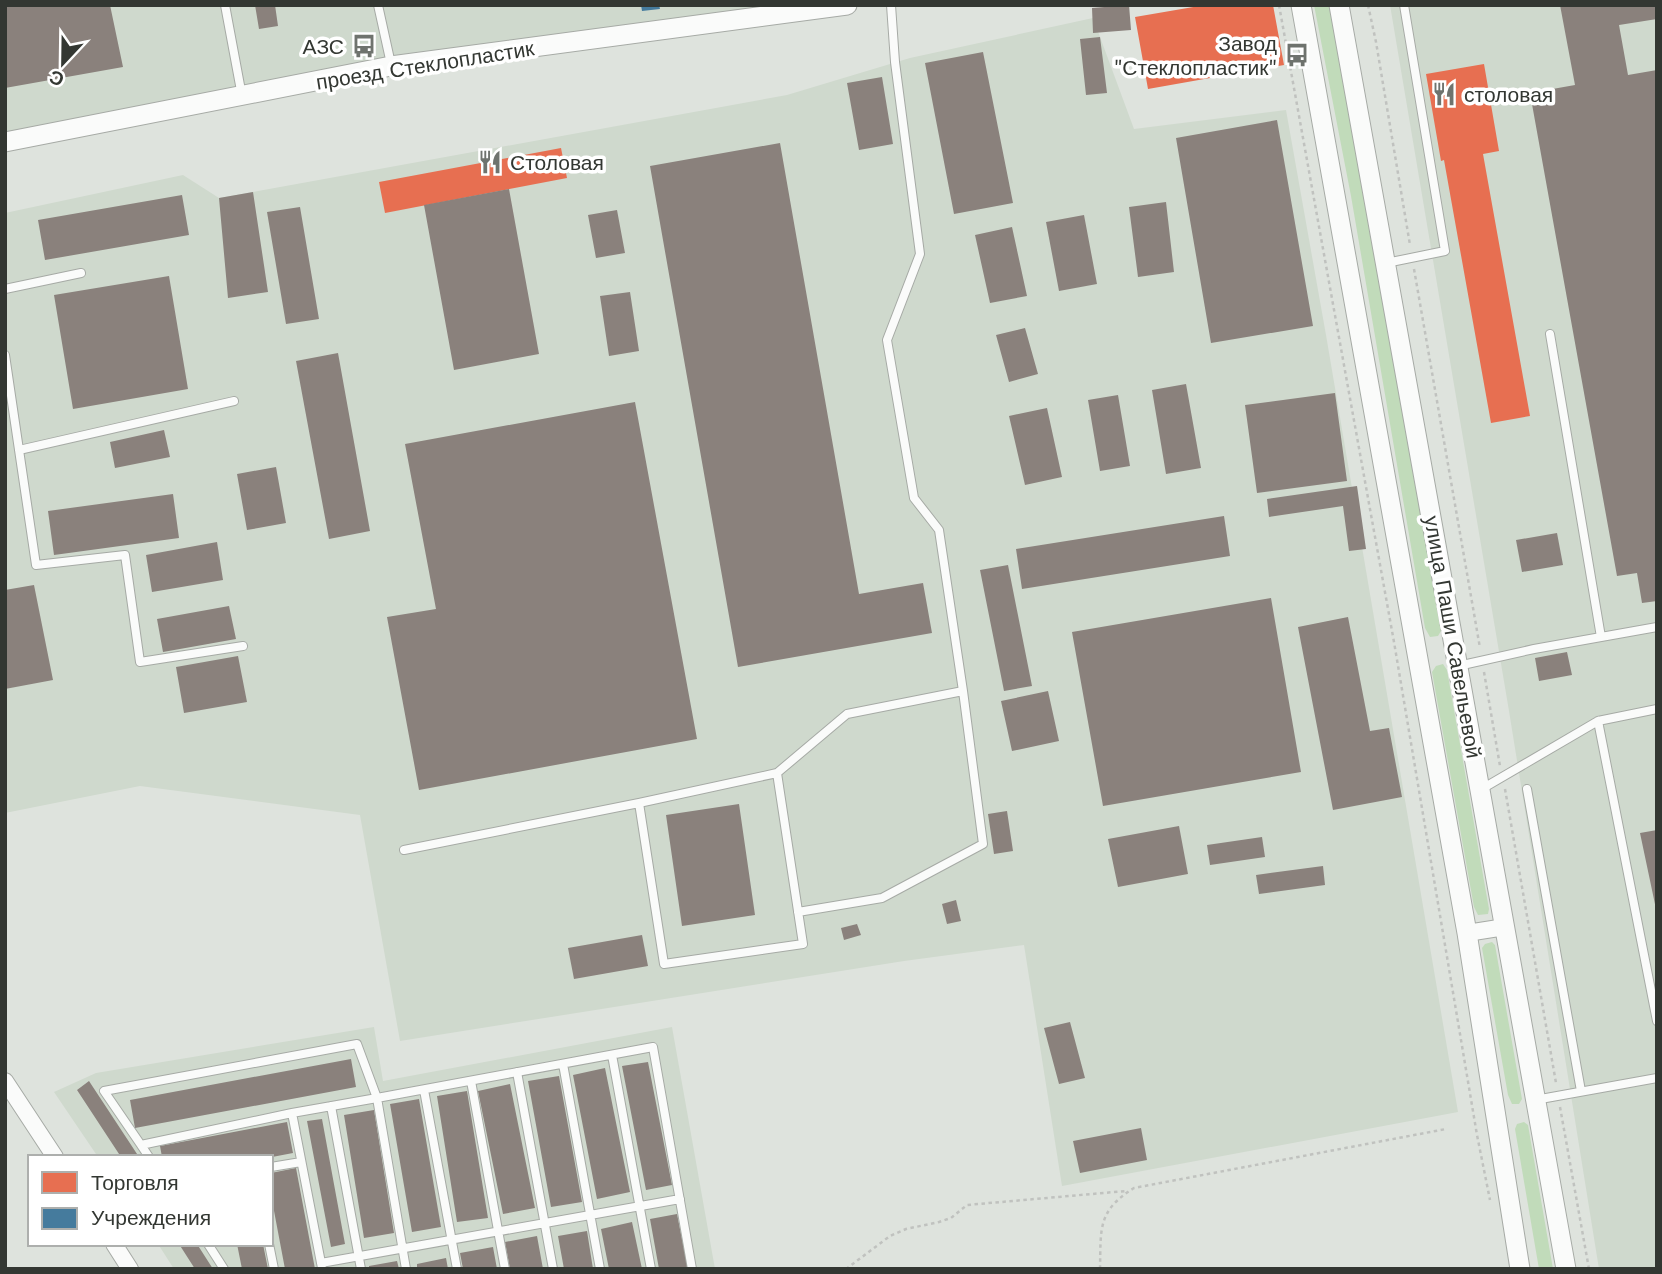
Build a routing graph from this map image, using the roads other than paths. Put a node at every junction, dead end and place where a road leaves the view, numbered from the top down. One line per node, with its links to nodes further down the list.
1 (225, 5): 10 (lane)
2 (378, 5): 9 (lane)
3 (847, 5): 8 (street, проезд Стеклопластик)
4 (891, 5): 24 (lane)
5 (1301, 5): 34 (street, улица Паши Савельевой)
6 (1339, 5): 12 (street, улица Паши Савельевой)
7 (1404, 5): 12 (lane)
8 (773, 10): 9 (street, проезд Стеклопластик)
9 (391, 66): 10 (street, проезд Стеклопластик)
10 (242, 96): 11 (street, проезд Стеклопластик)
11 (5, 142)
12 (1386, 263): 23 (street, улица Паши Савельевой)
13 (81, 273): 14 (lane)
14 (5, 289)
15 (1550, 334): 21 (lane)
16 (5, 355): 17 (lane)
17 (7, 385): 19 (lane)
18 (234, 401): 19 (lane)
19 (19, 450): 22 (lane)
20 (1657, 627): 21 (lane)
21 (1601, 637): 23 (lane)
22 (243, 646)
23 (1458, 666): 29 (street, улица Паши Савельевой)
24 (963, 691): 27 (lane); 32 (lane)
25 (1657, 709): 26 (lane)
26 (1598, 721): 29 (lane); 35 (lane)
27 (777, 773): 30 (lane); 32 (lane)
28 (1527, 789): 43 (lane)
29 (1480, 790): 33 (street, улица Паши Савельевой)
30 (639, 803): 31 (lane); 32 (lane)
31 (404, 850)
32 (798, 912)
33 (1505, 927): 34 (street); 45 (street, улица Паши Савельевой)
34 (1467, 933): 76 (street, улица Паши Савельевой)
35 (1657, 1021)
36 (612, 1055): 37 (lane); 53 (lane); 54 (lane)
37 (563, 1064): 38 (lane); 55 (lane)
38 (517, 1072): 41 (lane); 56 (lane)
39 (1657, 1078): 43 (lane)
40 (5, 1081): 49 (street)
41 (471, 1081): 42 (lane); 57 (lane)
42 (424, 1090): 44 (lane); 58 (lane)
43 (1581, 1091): 45 (lane)
44 (377, 1098): 46 (lane); 48 (lane); 62 (lane)
45 (1535, 1100): 77 (street, улица Паши Савельевой)
46 (331, 1106): 47 (lane); 63 (lane)
47 (292, 1113): 48 (lane); 51 (lane)
48 (141, 1145): 50 (lane)
49 (54, 1155)
50 (148, 1155)
51 (301, 1162): 52 (lane); 64 (lane)
52 (273, 1167)
53 (680, 1199): 54 (lane); 75 (lane)
54 (639, 1206): 55 (lane); 74 (lane)
55 (590, 1215): 56 (lane); 73 (lane)
56 (545, 1223): 57 (lane); 72 (lane)
57 (498, 1232): 58 (lane); 71 (lane)
58 (452, 1240): 62 (lane); 70 (lane)
59 (115, 1246): 65 (street)
60 (209, 1246): 66 (lane)
61 (269, 1246): 67 (lane)
62 (402, 1249): 63 (lane); 69 (lane)
63 (358, 1257): 64 (lane); 68 (lane)
64 (321, 1266)
65 (130, 1269)
66 (224, 1269)
67 (274, 1269)
68 (361, 1269)
69 (406, 1269)
70 (457, 1269)
71 (505, 1269)
72 (553, 1269)
73 (600, 1269)
74 (651, 1269)
75 (692, 1269)
76 (1520, 1269)
77 (1566, 1269)

